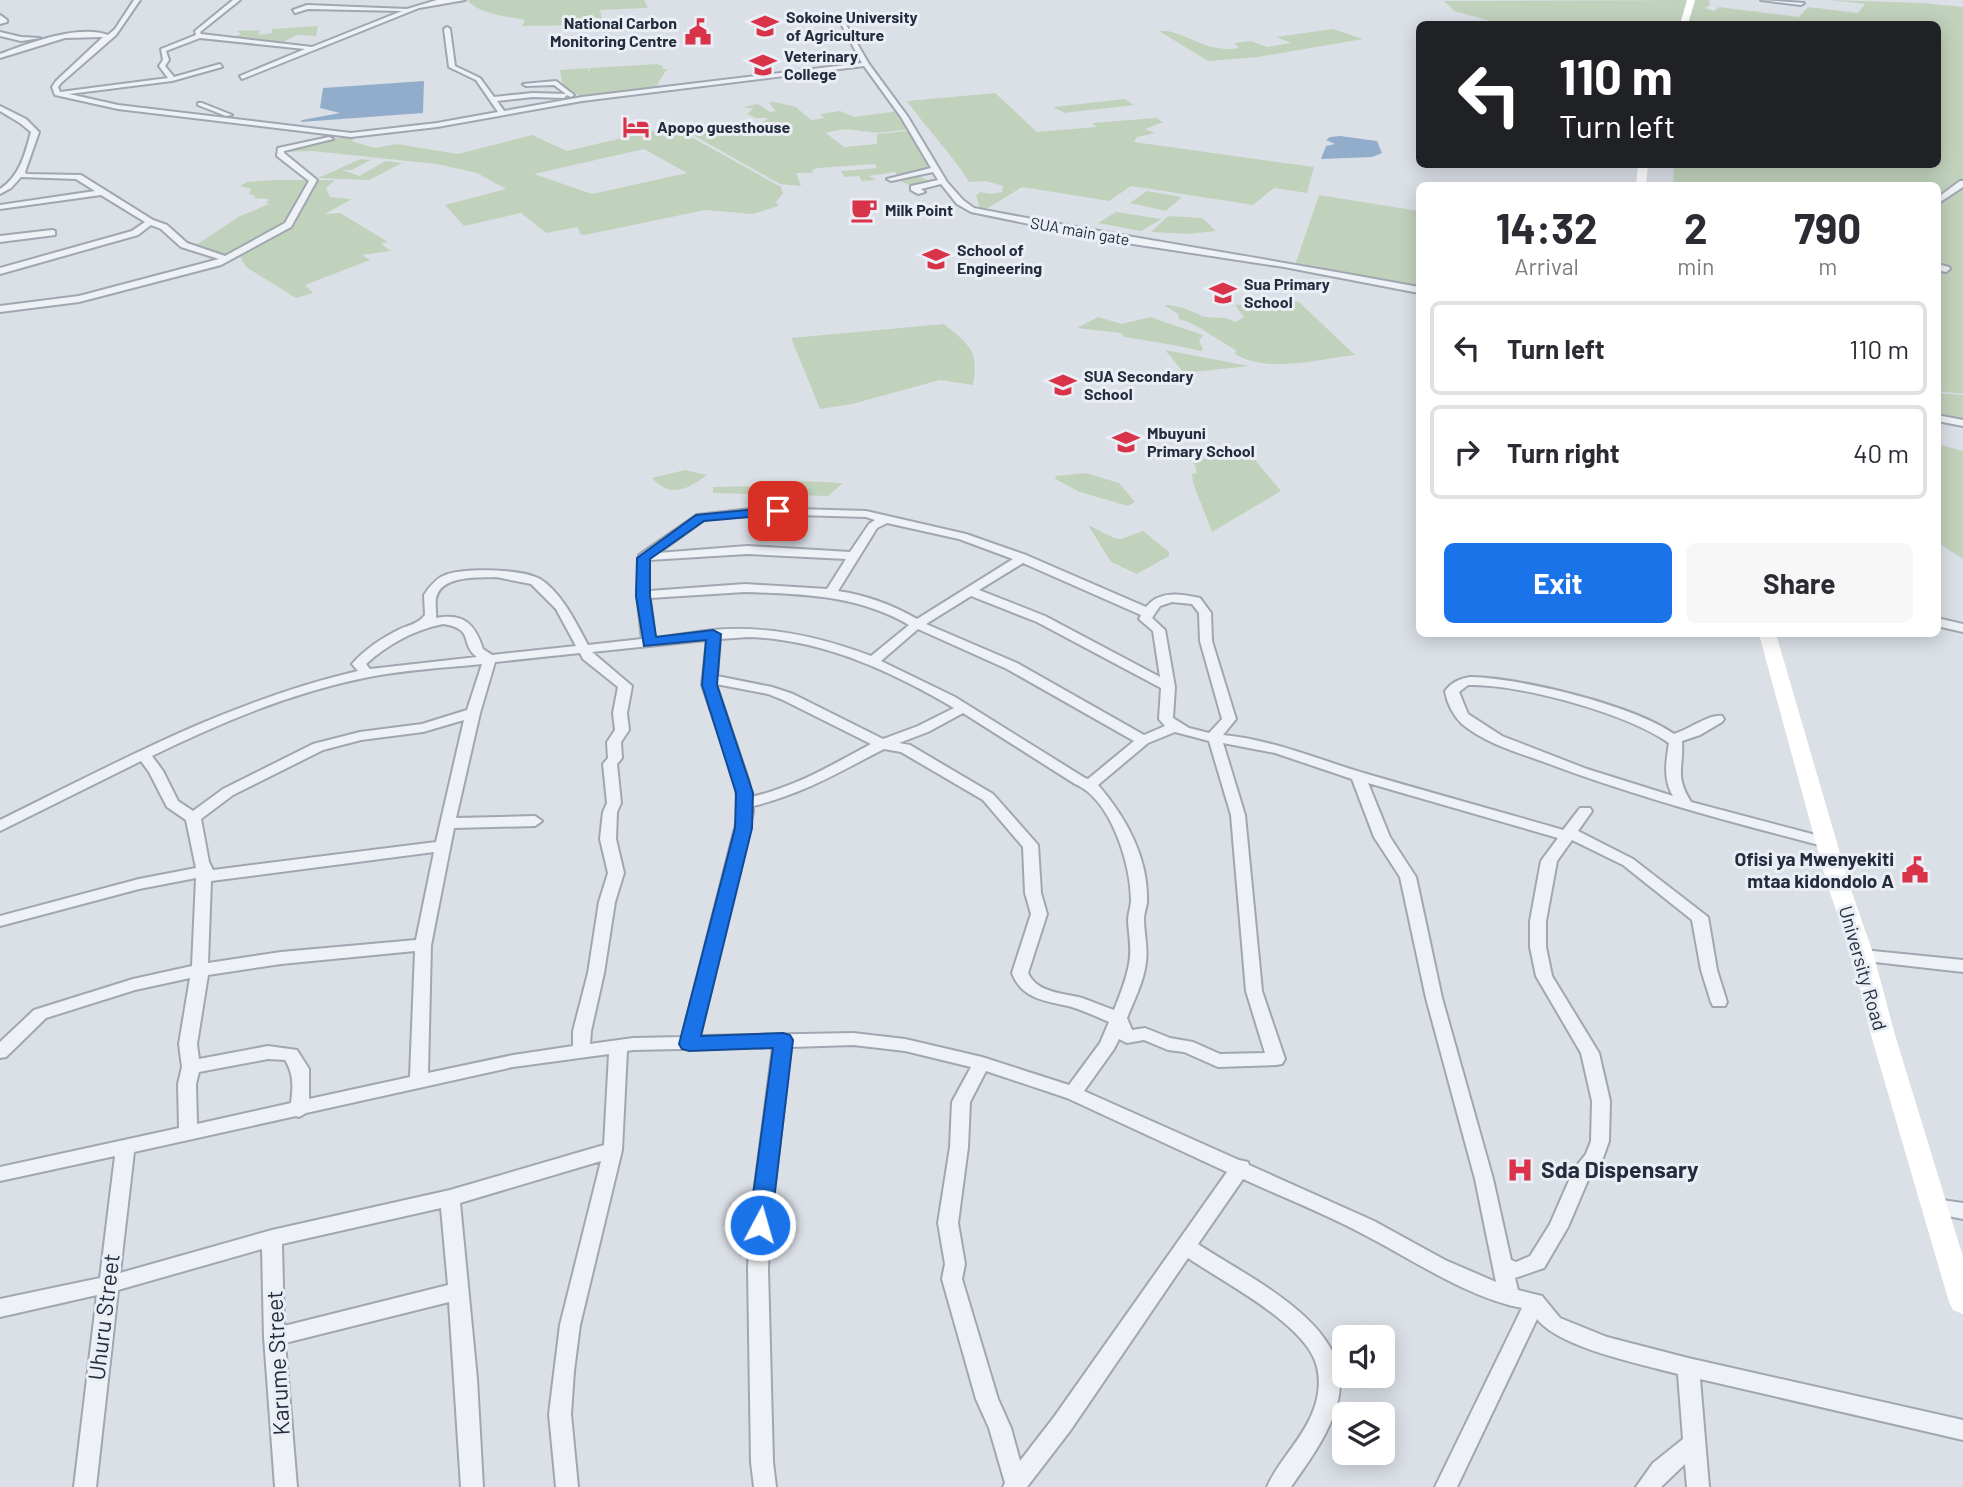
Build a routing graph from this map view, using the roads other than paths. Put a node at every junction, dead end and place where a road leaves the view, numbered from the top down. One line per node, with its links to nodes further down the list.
1 (137, 0): 14 (street)
2 (237, 0): 13 (street)
3 (462, 0): 7 (street)
4 (1691, 0): 10 (main road)
5 (1764, 0): 6 (street)
6 (1801, 3)
7 (411, 9): 8 (street); 16 (street)
8 (295, 11)
9 (841, 18): 18 (street, SUA main gate)
10 (1685, 21)
11 (447, 29): 27 (street)
12 (0, 34): 15 (street)
13 (199, 36): 16 (street); 22 (street)
14 (108, 38): 15 (street); 25 (street)
15 (55, 39): 17 (street)
16 (315, 49): 20 (street)
17 (0, 56)
18 (866, 64): 26 (street); 33 (street, SUA main gate)
19 (220, 66): 22 (street)
20 (242, 77)
21 (540, 77): 23 (street)
22 (172, 79): 25 (street)
23 (556, 83): 24 (street); 26 (street)
24 (526, 85)
25 (57, 94): 31 (street)
26 (579, 98): 27 (street); 30 (street)
27 (492, 99): 30 (street)
28 (200, 104): 31 (street)
29 (0, 108): 34 (street)
30 (502, 113): 32 (street)
31 (234, 120): 32 (street)
32 (351, 135): 48 (street)
33 (936, 169): 36 (street); 37 (street, SUA main gate)
34 (22, 173): 35 (street); 39 (street)
35 (44, 177): 39 (street); 41 (street)
36 (891, 178)
37 (944, 181): 42 (street); 50 (street, SUA main gate)
38 (1963, 183): 43 (street)
39 (12, 186): 40 (street)
40 (0, 192)
41 (103, 192): 44 (street); 45 (street)
42 (921, 192)
43 (1941, 199)
44 (0, 207)
45 (150, 222): 48 (street); 49 (street)
46 (52, 233): 47 (street)
47 (0, 239)
48 (224, 258): 51 (street)
49 (0, 271)
50 (1416, 289)
51 (0, 309)
52 (1941, 419): 53 (street)
53 (1963, 423)
54 (885, 519): 55 (street); 56 (street); 57 (street)
55 (855, 556): 56 (street); 59 (street)
56 (643, 558): 60 (street)
57 (1022, 558): 58 (street); 61 (street)
58 (970, 591): 64 (street); 74 (street)
59 (831, 592): 60 (street); 64 (street)
60 (643, 596): 68 (street)
61 (1148, 613): 74 (street); 79 (street)
62 (1941, 623): 65 (street)
63 (424, 624): 69 (street); 70 (street); 72 (street)
64 (918, 624): 71 (street); 81 (street)
65 (1963, 628)
66 (713, 634): 68 (street); 71 (street); 73 (street)
67 (1768, 637): 94 (main road, University Road)
68 (649, 643): 69 (street)
69 (584, 648): 70 (street); 108 (street)
70 (491, 659): 72 (street); 76 (street)
71 (873, 662): 75 (street)
72 (367, 673): 83 (street)
73 (708, 678): 82 (street); 86 (street)
74 (1168, 687): 78 (street)
75 (963, 708): 82 (street); 85 (street)
76 (473, 713): 89 (street); 91 (street)
77 (1717, 719): 80 (street)
78 (1174, 727): 79 (street); 81 (street)
79 (1214, 736): 84 (street); 103 (street)
80 (1674, 739): 87 (street); 87 (street)
81 (1143, 740): 85 (street)
82 (882, 744): 86 (street); 103 (street)
83 (143, 754): 89 (street); 92 (street)
84 (1358, 776): 93 (street); 124 (street)
85 (1090, 785): 103 (street)
86 (746, 803): 105 (street)
87 (1686, 805): 94 (street)
88 (1585, 811): 93 (street)
89 (193, 818): 96 (street)
90 (535, 821): 91 (street)
91 (448, 823): 95 (street)
92 (0, 826)
93 (1568, 834): 102 (street); 124 (street)
94 (1826, 842): 99 (main road, University Road)
95 (443, 846): 96 (street); 98 (street)
96 (206, 874): 97 (street); 101 (street)
97 (0, 921)
98 (423, 944): 101 (street); 111 (street)
99 (1863, 956): 100 (street); 120 (main road, University Road)
100 (1963, 965)
101 (201, 970): 107 (street); 110 (street)
102 (1719, 1002)
103 (1119, 1019): 112 (street)
104 (783, 1040): 105 (street); 109 (street); 140 (street)
105 (689, 1044): 106 (street)
106 (618, 1048): 108 (street); 116 (street)
107 (0, 1052)
108 (581, 1053): 111 (street)
109 (982, 1063): 112 (street); 135 (street)
110 (191, 1067): 113 (street); 114 (street)
111 (419, 1083): 113 (street)
112 (1073, 1093): 117 (street)
113 (299, 1110): 114 (street)
114 (188, 1132): 115 (street)
115 (125, 1146): 118 (street); 125 (street, Uhuru Street)
116 (613, 1150): 119 (street); 139 (street)
117 (1241, 1167): 123 (street); 127 (street)
118 (0, 1174)
119 (450, 1198): 122 (street); 126 (street)
120 (1935, 1207): 121 (street); 129 (main road, University Road)
121 (1963, 1211)
122 (272, 1238): 125 (street); 131 (street, Karume Street)
123 (1186, 1246): 135 (street); 141 (street)
124 (1502, 1266): 127 (street)
125 (107, 1285): 130 (street); 136 (street, Uhuru Street)
126 (458, 1292): 131 (street); 138 (street)
127 (1508, 1297): 128 (street)
128 (1535, 1302): 132 (street); 142 (street)
129 (1963, 1302)
130 (0, 1308)
131 (274, 1337): 137 (street, Karume Street)
132 (1688, 1367): 133 (street); 134 (street)
133 (1963, 1430)
134 (1694, 1444): 143 (street); 144 (street)
135 (1015, 1486)
136 (85, 1487)
137 (286, 1487)
138 (472, 1487)
139 (566, 1487)
140 (765, 1487)
141 (1278, 1487)
142 (1446, 1487)
143 (1647, 1487)
144 (1698, 1487)

